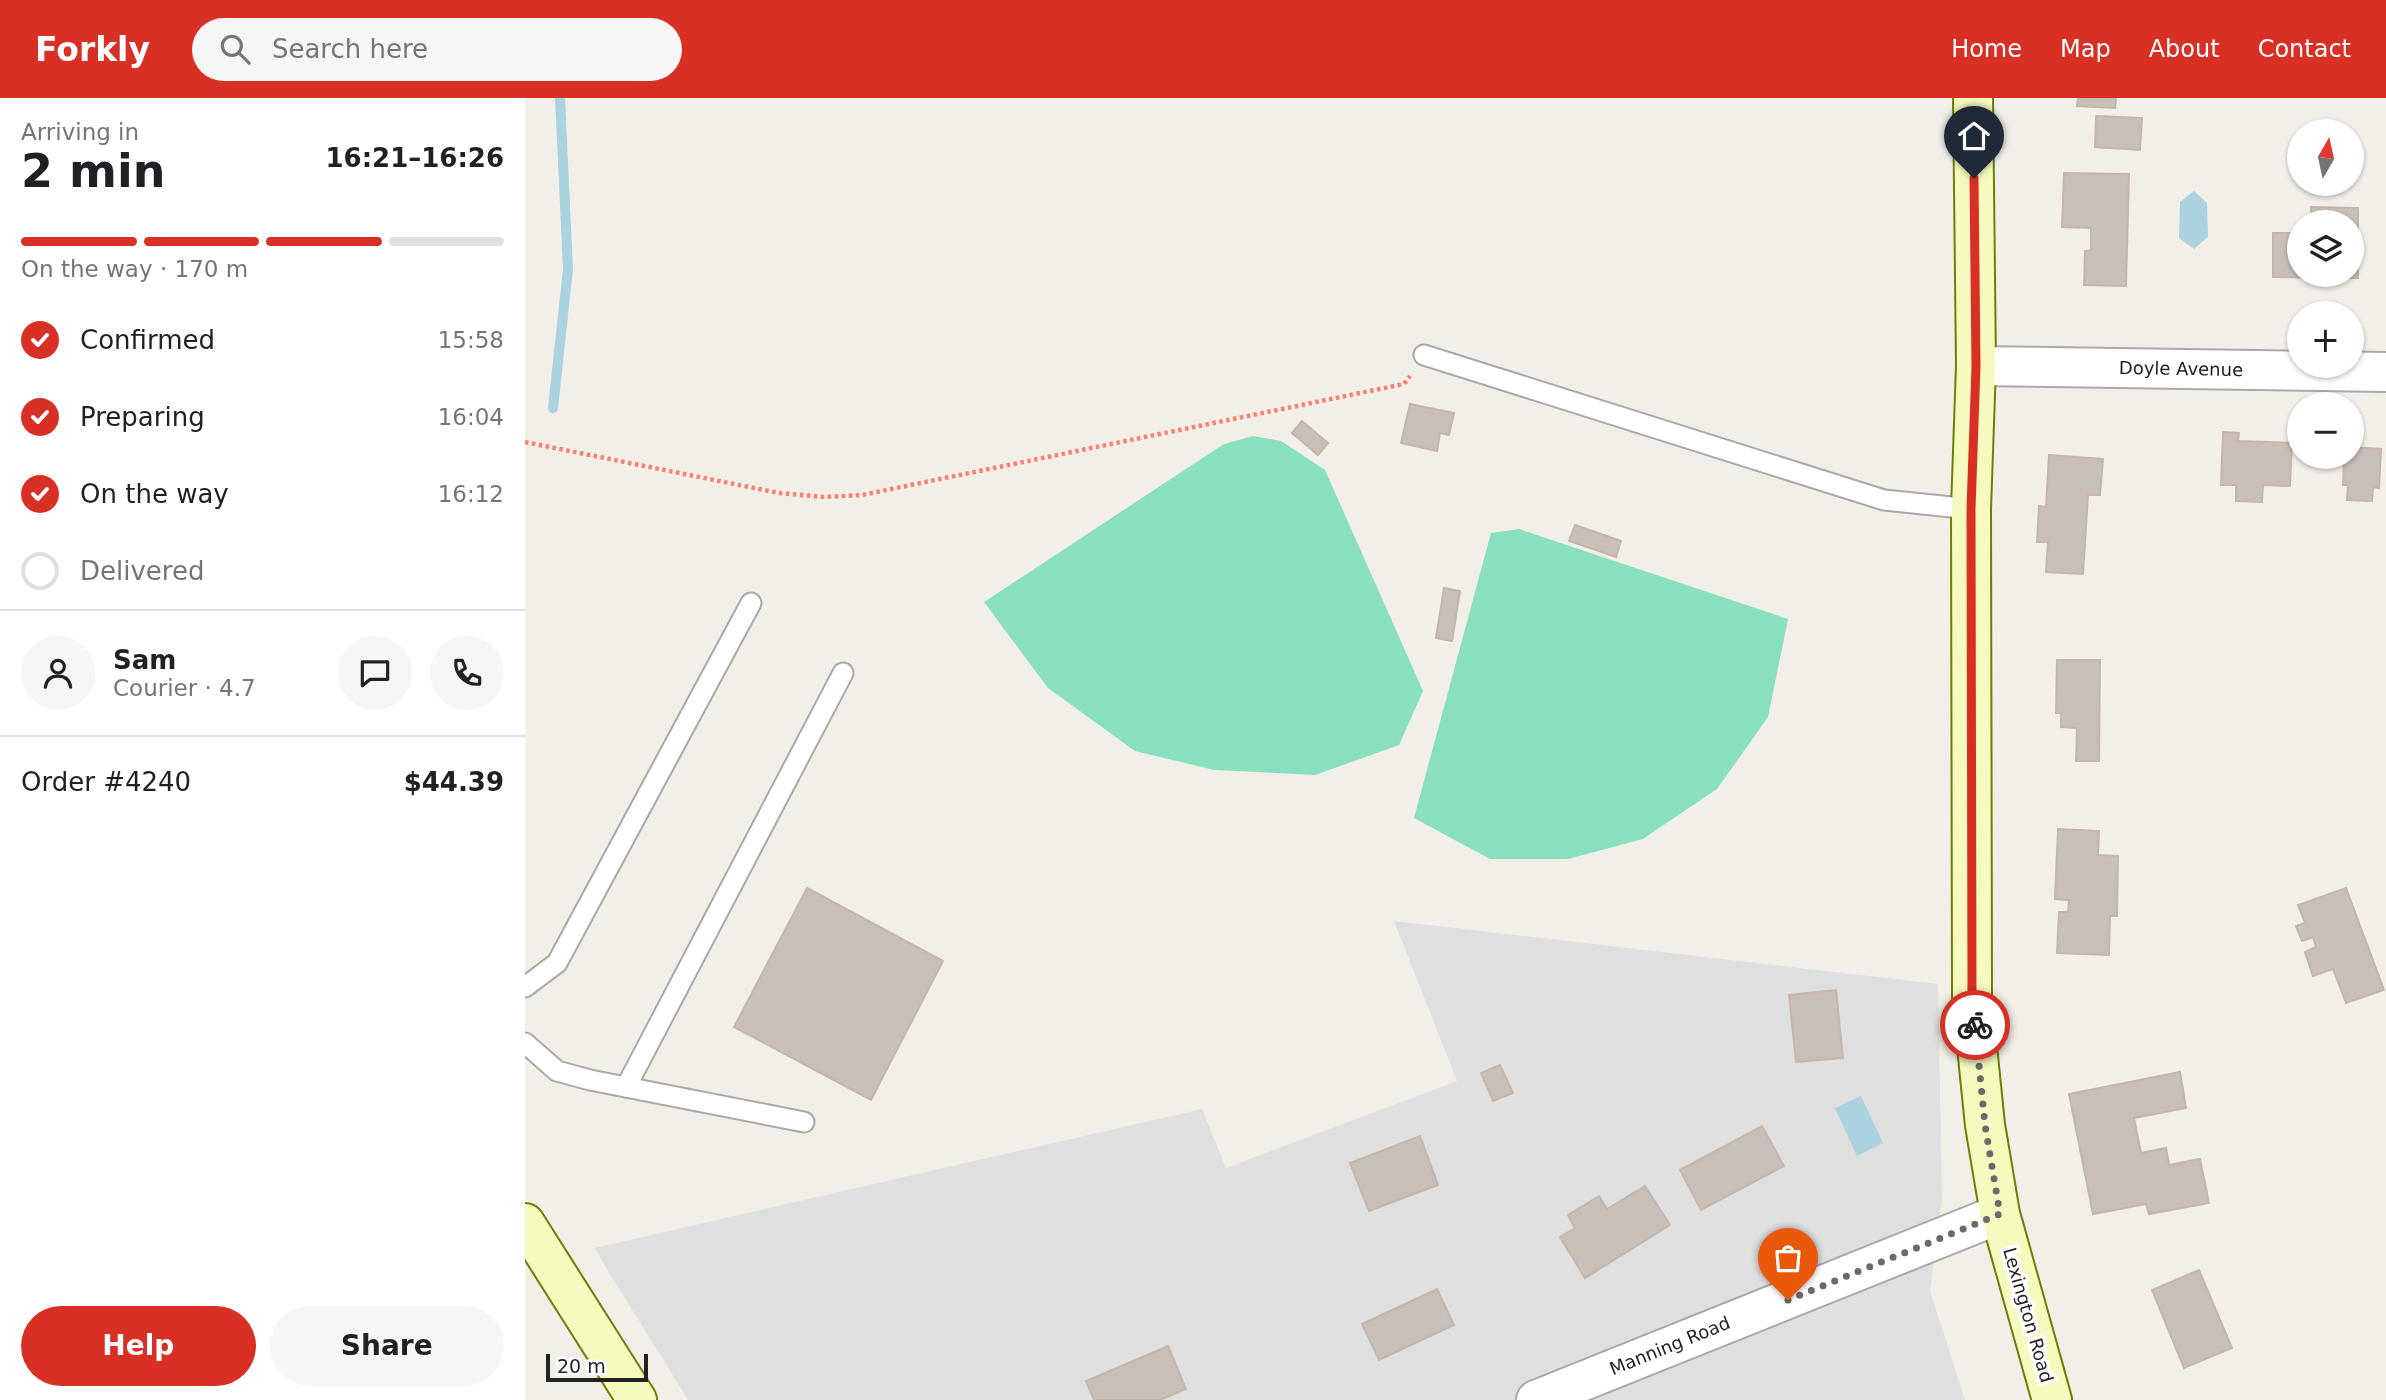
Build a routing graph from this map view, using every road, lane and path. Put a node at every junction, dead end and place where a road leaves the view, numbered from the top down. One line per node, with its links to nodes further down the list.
1 (1973, 98): 3 (street, Lexington Road)
2 (1424, 355): 5 (path); 6 (lane)
3 (1976, 366): 4 (street, Doyle Avenue); 6 (street, Lexington Road)
4 (2386, 372)
5 (525, 442)
6 (1971, 509): 13 (street, Lexington Road)
7 (751, 603): 9 (lane)
8 (843, 673): 11 (lane)
9 (525, 986)
10 (525, 1043): 11 (lane)
11 (626, 1087): 12 (lane)
12 (804, 1122)
13 (2000, 1214): 16 (street, Manning Road); 17 (street, Lexington Road)
14 (525, 1223): 15 (street)
15 (637, 1400)
16 (1536, 1400)
17 (2052, 1400)

